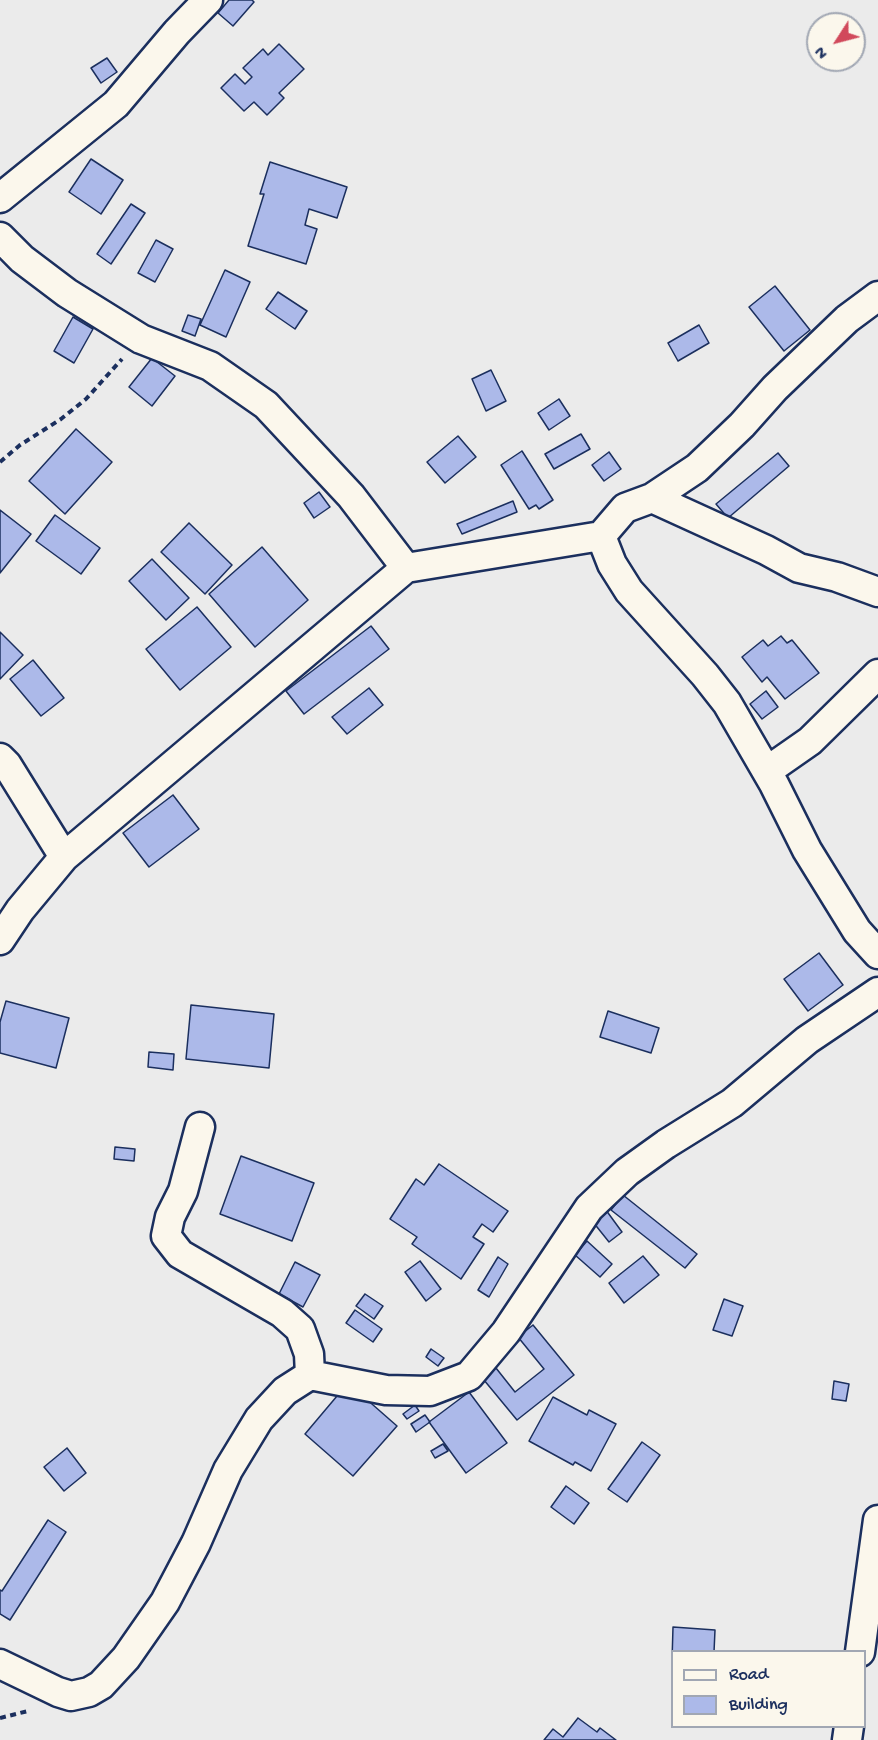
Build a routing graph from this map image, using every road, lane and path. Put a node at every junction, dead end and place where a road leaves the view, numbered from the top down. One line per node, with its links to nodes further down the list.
1 (208, 0): 2 (street)
2 (0, 198)
3 (0, 237): 5 (street)
4 (878, 296): 7 (street)
5 (141, 339): 6 (path); 9 (street)
6 (0, 462)
7 (652, 498): 8 (street); 10 (street)
8 (601, 536): 9 (street); 13 (street)
9 (406, 568): 14 (street)
10 (878, 592)
11 (878, 674): 13 (street)
12 (0, 758): 14 (street)
13 (767, 771): 16 (street)
14 (64, 857): 15 (street)
15 (0, 940)
16 (878, 954)
17 (878, 992): 19 (street)
18 (200, 1127): 19 (street)
19 (310, 1375): 22 (street)
20 (878, 1520): 21 (street)
21 (860, 1650)
22 (0, 1665)

